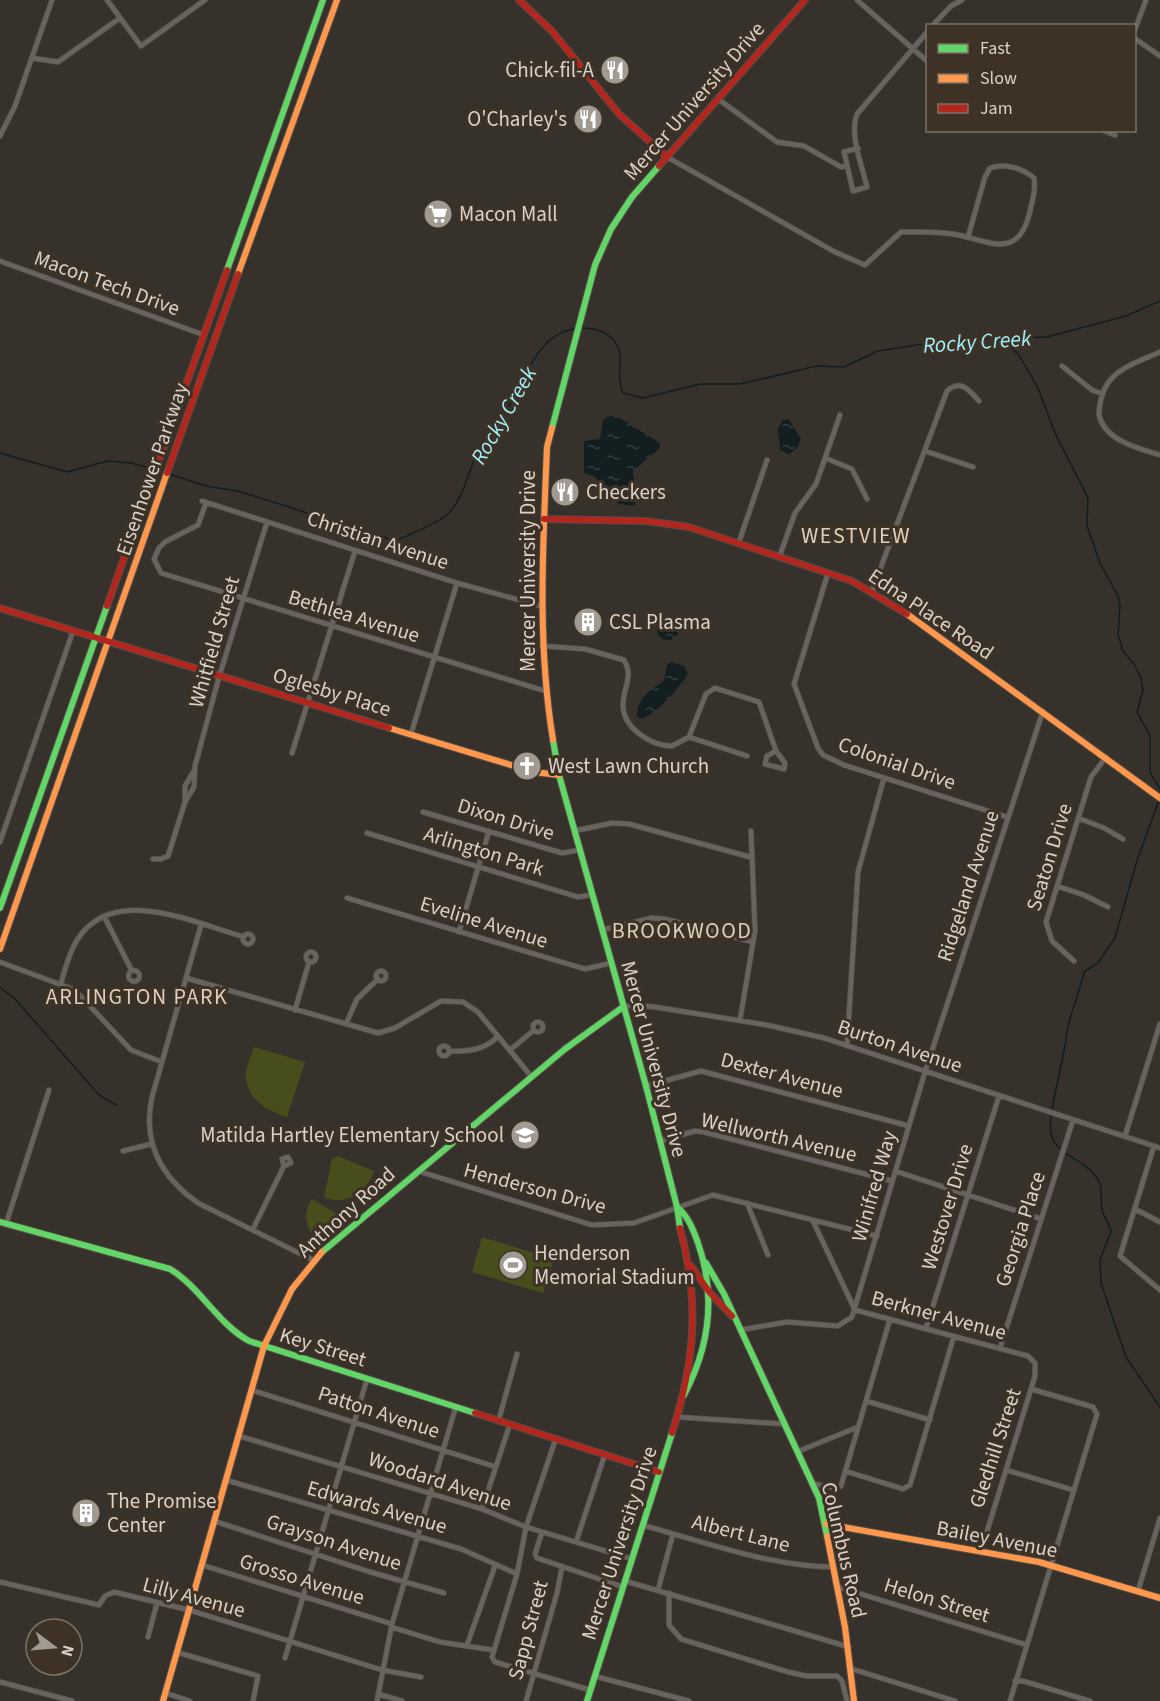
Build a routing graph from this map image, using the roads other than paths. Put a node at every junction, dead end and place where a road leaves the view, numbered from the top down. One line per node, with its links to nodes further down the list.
1 (52, 0): 18 (street)
2 (108, 0): 11 (street)
3 (206, 0): 11 (street)
4 (323, 0): 29 (main road, Eisenhower Parkway)
5 (338, 0): 56 (main road, Eisenhower Parkway)
6 (519, 0): 25 (main road)
7 (805, 0): 20 (main road, Mercer University Drive)
8 (857, 0): 16 (street)
9 (962, 0): 12 (street)
10 (1146, 0): 13 (street)
11 (120, 18): 18 (street)
12 (934, 24)
13 (1136, 27)
14 (926, 32): 16 (street)
15 (1136, 39): 17 (street)
16 (913, 48): 19 (street); 24 (street)
17 (1160, 56)
18 (32, 58): 23 (street)
19 (926, 61)
20 (718, 99): 25 (main road, Mercer University Drive); 26 (street)
21 (1108, 132): 22 (street)
22 (1116, 135)
23 (0, 136)
24 (858, 148): 26 (street); 26 (street)
25 (667, 157): 27 (street); 41 (main road, Mercer University Drive)
26 (848, 166)
27 (968, 237): 27 (street)
28 (0, 261): 29 (street, Macon Tech Drive)
29 (204, 335): 55 (main road, Eisenhower Parkway)
30 (1160, 352): 32 (street)
31 (1062, 366): 32 (street)
32 (1102, 394): 36 (street)
33 (979, 401): 35 (street)
34 (840, 415): 37 (street)
35 (925, 451): 39 (street); 49 (street)
36 (1160, 455)
37 (825, 458): 40 (street); 45 (street)
38 (767, 460): 43 (street)
39 (973, 467)
40 (867, 499)
41 (543, 519): 43 (main road, Edna Place Road); 51 (main road, Mercer University Drive)
42 (267, 522): 44 (street, Christian Avenue); 46 (street, Christian Avenue); 50 (street, Whitfield Street)
43 (739, 542): 45 (main road, Edna Place Road)
44 (356, 551): 48 (street, Christian Avenue); 53 (street)
45 (780, 555): 47 (main road, Edna Place Road)
46 (156, 568): 50 (street, Bethlea Avenue)
47 (828, 573): 49 (main road, Edna Place Road); 70 (street, Colonial Drive)
48 (457, 583): 51 (street, Christian Avenue); 58 (street)
49 (872, 591): 62 (main road, Edna Place Road)
50 (242, 599): 53 (street, Bethlea Avenue); 59 (street, Whitfield Street)
51 (541, 606): 57 (main road, Mercer University Drive)
52 (0, 608): 54 (main road, Oglesby Place)
53 (333, 627): 58 (street, Bethlea Avenue); 61 (street)
54 (73, 631): 55 (main road, Oglesby Place); 80 (street)
55 (96, 638): 56 (main road, Oglesby Place); 89 (main road, Eisenhower Parkway)
56 (109, 642): 59 (main road, Oglesby Place); 96 (main road, Eisenhower Parkway)
57 (542, 646): 60 (main road, Mercer University Drive); 64 (street)
58 (434, 658): 60 (street, Bethlea Avenue); 63 (street)
59 (219, 677): 61 (main road, Oglesby Place); 83 (street, Whitfield Street)
60 (545, 691): 69 (main road, Mercer University Drive)
61 (310, 703): 63 (main road, Oglesby Place); 66 (street)
62 (1043, 711): 68 (main road, Edna Place Road); 73 (street, Ridgeland Avenue)
63 (411, 734): 69 (main road, Oglesby Place)
64 (689, 736): 65 (street); 67 (street)
65 (776, 751): 65 (street)
66 (292, 753)
67 (747, 756)
68 (1106, 757): 71 (main road, Edna Place Road); 74 (street, Seaton Drive)
69 (559, 775): 76 (main road, Mercer University Drive)
70 (884, 778): 73 (street, Colonial Drive); 112 (street)
71 (1160, 798)
72 (423, 812): 75 (street, Dixon Drive)
73 (1007, 817): 116 (street, Ridgeland Avenue)
74 (1078, 818): 79 (street); 85 (street, Seaton Drive)
75 (489, 831): 81 (street, Dixon Drive); 84 (street)
76 (574, 831): 81 (main road, Mercer University Drive); 82 (street)
77 (751, 831): 82 (street)
78 (367, 833): 84 (street, Arlington Park)
79 (1123, 839)
80 (0, 842)
81 (580, 850): 86 (main road, Mercer University Drive)
82 (750, 857): 95 (street)
83 (153, 858)
84 (478, 867): 86 (street, Arlington Park); 93 (street)
85 (1057, 886): 88 (street); 97 (street, Seaton Drive)
86 (591, 895): 92 (main road, Mercer University Drive)
87 (347, 898): 93 (street, Eveline Avenue)
88 (1108, 907)
89 (0, 908)
90 (104, 916): 91 (street); 101 (street); 104 (street)
91 (201, 925): 94 (street); 102 (street)
92 (602, 930): 95 (street); 100 (main road, Mercer University Drive)
93 (459, 932): 100 (street, Eveline Avenue)
94 (244, 937)
95 (753, 942): 107 (street)
96 (0, 949)
97 (1074, 961)
98 (0, 962): 104 (street)
99 (309, 962): 106 (street)
100 (611, 963): 105 (main road, Mercer University Drive)
101 (132, 971)
102 (186, 978): 106 (street); 115 (street)
103 (378, 980): 108 (street)
104 (61, 983): 115 (street)
105 (623, 1007): 107 (street, Burton Avenue); 117 (main road, Anthony Road); 118 (main road, Mercer University Drive)
106 (295, 1010): 108 (street)
107 (740, 1020): 112 (street, Burton Avenue)
108 (345, 1024): 111 (street)
109 (1160, 1024): 123 (street)
110 (534, 1030): 113 (street)
111 (498, 1036): 113 (street); 114 (street)
112 (847, 1046): 116 (street, Burton Avenue)
113 (510, 1050): 117 (street)
114 (449, 1051)
115 (162, 1062): 125 (street)
116 (925, 1072): 120 (street, Burton Avenue); 122 (street, Winifred Way)
117 (531, 1076): 130 (main road, Anthony Road)
118 (646, 1086): 122 (street, Dexter Avenue); 124 (main road, Mercer University Drive)
119 (49, 1090): 139 (street)
120 (999, 1096): 121 (street, Burton Avenue); 132 (street, Westover Drive)
121 (1073, 1120): 123 (street, Burton Avenue); 136 (street, Georgia Place)
122 (909, 1126): 129 (street, Winifred Way)
123 (1125, 1136): 126 (street, Burton Avenue)
124 (660, 1141): 131 (street, Wellworth Avenue); 134 (main road, Mercer University Drive)
125 (151, 1144): 127 (street); 140 (street)
126 (1157, 1147): 135 (street)
127 (123, 1150)
128 (284, 1166): 140 (street)
129 (895, 1171): 131 (street, Winifred Way); 132 (street)
130 (418, 1172): 134 (street, Henderson Drive); 143 (main road, Anthony Road)
131 (892, 1181): 141 (street, Winifred Way)
132 (968, 1195): 136 (street); 151 (street, Westover Drive)
133 (747, 1203): 134 (street, Henderson Drive); 137 (street, Henderson Drive); 142 (street)
134 (677, 1207): 144 (main road, Mercer University Drive); 145 (main road, Mercer University Drive)
135 (1135, 1209): 138 (street); 146 (street)
136 (1041, 1219): 155 (street, Georgia Place)
137 (813, 1221): 141 (street, Henderson Drive); 148 (street)
138 (1160, 1222)
139 (3, 1223): 154 (main road, Key Street)
140 (253, 1229): 143 (street)
141 (877, 1236): 148 (street, Winifred Way)
142 (768, 1255)
143 (313, 1260): 154 (main road, Anthony Road)
144 (706, 1263): 147 (main road, Mercer University Drive); 149 (main road, Columbus Road)
145 (690, 1266): 147 (main road, Columbus Road); 161 (main road, Mercer University Drive)
146 (1160, 1290)
147 (710, 1293): 149 (main road, Columbus Road); 161 (main road, Mercer University Drive)
148 (855, 1310): 150 (street, Berkner Avenue); 152 (street, Berkner Avenue)
149 (732, 1316): 152 (main road, Columbus Road)
150 (890, 1319): 151 (street, Berkner Avenue); 162 (street)
151 (927, 1328): 153 (street, Berkner Avenue)
152 (740, 1330): 169 (main road, Columbus Road)
153 (954, 1336): 155 (street, Berkner Avenue); 166 (street)
154 (264, 1346): 158 (main road, Key Street); 160 (main road, Anthony Road)
155 (1000, 1348): 157 (street, Berkner Avenue)
156 (517, 1354): 165 (street)
157 (1029, 1357): 159 (street, Gledhill Street)
158 (367, 1378): 163 (main road, Key Street); 167 (street)
159 (1031, 1389): 178 (street, Gledhill Street); 183 (street)
160 (251, 1390): 167 (street, Patton Avenue); 171 (main road, Anthony Road)
161 (684, 1395): 164 (main road, Mercer University Drive)
162 (866, 1401): 166 (street); 170 (street)
163 (456, 1406): 165 (main road, Key Street); 173 (street)
164 (677, 1417): 169 (street); 180 (main road, Mercer University Drive)
165 (499, 1419): 168 (main road, Key Street)
166 (930, 1420): 179 (street)
167 (355, 1423): 173 (street, Patton Avenue); 176 (street)
168 (510, 1423): 172 (main road, Key Street); 177 (street)
169 (785, 1424): 174 (main road, Columbus Road)
170 (858, 1427): 174 (street); 179 (street)
171 (238, 1436): 176 (street, Woodard Avenue); 181 (main road, Anthony Road)
172 (556, 1438): 175 (main road, Key Street); 191 (street)
173 (443, 1450): 177 (street, Patton Avenue); 184 (street)
174 (799, 1451): 182 (main road, Columbus Road)
175 (605, 1454): 180 (main road, Key Street); 195 (street)
176 (342, 1467): 184 (street, Woodard Avenue); 186 (street)
177 (496, 1467): 185 (street)
178 (1006, 1470): 183 (street); 196 (street, Gledhill Street)
179 (845, 1471): 182 (street)
180 (659, 1472): 190 (main road, Mercer University Drive)
181 (226, 1480): 186 (street, Edwards Avenue); 188 (main road, Anthony Road)
182 (814, 1484): 189 (main road, Columbus Road)
183 (1073, 1490): 202 (street)
184 (431, 1494): 185 (street, Woodard Avenue); 194 (street)
185 (482, 1509): 191 (street, Woodard Avenue)
186 (329, 1511): 194 (street, Edwards Avenue); 197 (street)
187 (1160, 1518): 212 (street)
188 (214, 1521): 197 (street, Grayson Avenue); 200 (main road, Anthony Road)
189 (826, 1524): 196 (main road, Bailey Avenue); 204 (main road, Columbus Road)
190 (642, 1525): 193 (street, Albert Lane); 199 (main road, Mercer University Drive)
191 (526, 1527): 192 (street, Woodard Avenue); 205 (street)
192 (542, 1532): 195 (street, Woodard Avenue); 203 (street)
193 (673, 1534): 204 (street, Albert Lane); 211 (street)
194 (418, 1537): 201 (street, Edwards Avenue); 207 (street)
195 (576, 1542): 198 (street, Woodard Avenue)
196 (981, 1551): 202 (main road, Bailey Avenue)
197 (316, 1555): 207 (street, Grayson Avenue); 216 (street)
198 (618, 1556): 199 (street, Woodard Avenue); 208 (street)
199 (632, 1559): 209 (main road, Mercer University Drive)
200 (202, 1565): 216 (street, Grosso Avenue); 219 (main road, Anthony Road)
201 (495, 1566): 205 (street, Edwards Avenue); 223 (street)
202 (1050, 1566): 212 (main road, Bailey Avenue); 224 (street)
203 (562, 1567): 208 (street); 231 (street, Sapp Street)
204 (833, 1567): 210 (main road, Columbus Road)
205 (517, 1574): 226 (street)
206 (0, 1582): 218 (street, Lilly Avenue)
207 (404, 1582): 213 (street, Grayson Avenue); 220 (street)
208 (609, 1582): 209 (street); 215 (street)
209 (624, 1584): 211 (street); 232 (main road, Mercer University Drive)
210 (838, 1587): 224 (street, Helon Street); 225 (main road, Columbus Road)
211 (658, 1590): 214 (street)
212 (1138, 1591): 217 (main road, Bailey Avenue)
213 (444, 1593)
214 (669, 1593): 225 (street); 249 (street)
215 (604, 1597)
216 (304, 1598): 220 (street, Grosso Avenue); 222 (street)
217 (1160, 1598)
218 (158, 1603): 219 (street, Lilly Avenue); 221 (street)
219 (189, 1610): 222 (street, Lilly Avenue); 227 (main road, Anthony Road)
220 (392, 1626): 223 (street, Grosso Avenue); 230 (street)
221 (148, 1637)
222 (290, 1642): 228 (street); 230 (street, Lilly Avenue)
223 (467, 1645): 226 (street, Grosso Avenue)
224 (1027, 1645): 234 (street)
225 (849, 1647): 229 (main road, Columbus Road)
226 (494, 1650): 231 (street)
227 (176, 1652): 237 (main road, Anthony Road); 243 (street)
228 (285, 1658)
229 (852, 1669): 250 (main road, Columbus Road); 251 (street)
230 (382, 1670): 233 (street, Lilly Avenue); 239 (street)
231 (534, 1674): 236 (street); 246 (street, Sapp Street)
232 (594, 1676): 236 (main road, Mercer University Drive); 248 (street)
233 (421, 1677)
234 (1015, 1681): 238 (street); 252 (street)
235 (0, 1682): 240 (street)
236 (590, 1690): 247 (main road, Mercer University Drive)
237 (165, 1693): 241 (main road, Anthony Road); 242 (street)
238 (1065, 1693): 253 (street); 254 (street)
239 (378, 1694): 244 (street); 245 (street)
240 (72, 1701)
241 (163, 1701)
242 (190, 1701)
243 (253, 1701)
244 (377, 1701)
245 (402, 1701)
246 (526, 1701)
247 (587, 1701)
248 (688, 1701)
249 (847, 1701)
250 (854, 1701)
251 (955, 1701)
252 (1010, 1701)
253 (1063, 1701)
254 (1090, 1701)

